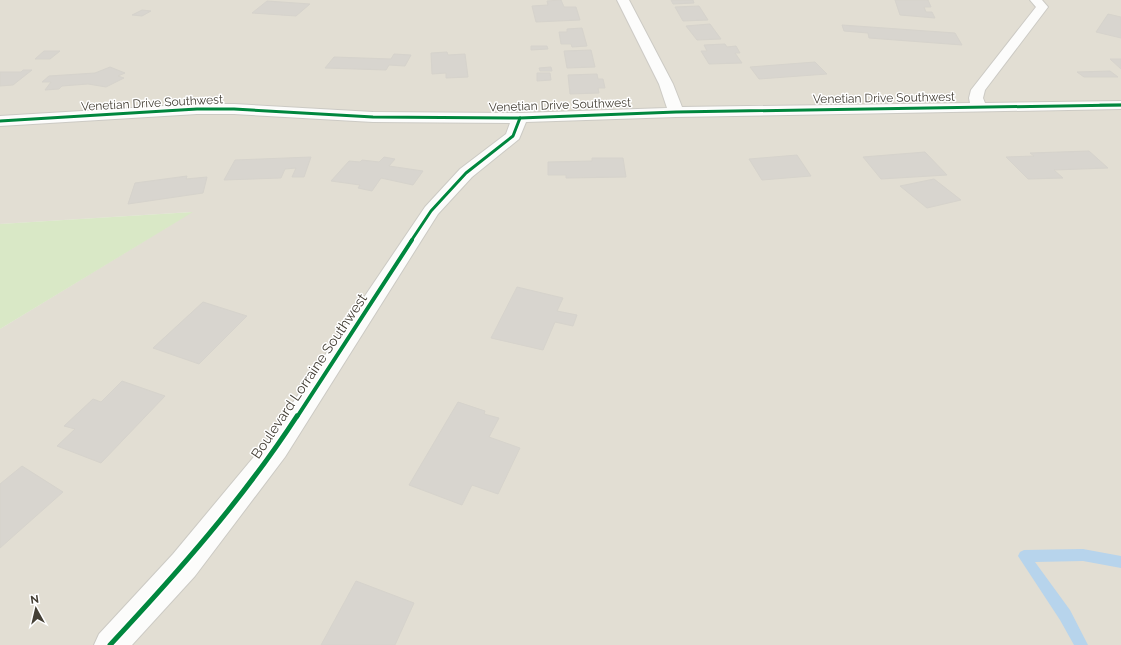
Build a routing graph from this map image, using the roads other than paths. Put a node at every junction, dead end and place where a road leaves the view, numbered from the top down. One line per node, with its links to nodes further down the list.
1 (623, 0): 5 (street)
2 (1042, 2): 4 (street)
3 (1121, 105): 4 (street, Venetian Drive Southwest)
4 (979, 107): 5 (street, Venetian Drive Southwest)
5 (676, 112): 6 (street, Venetian Drive Southwest)
6 (520, 118): 7 (street, Venetian Drive Southwest); 8 (street, Boulevard Lorraine Southwest)
7 (0, 121)
8 (110, 645)

